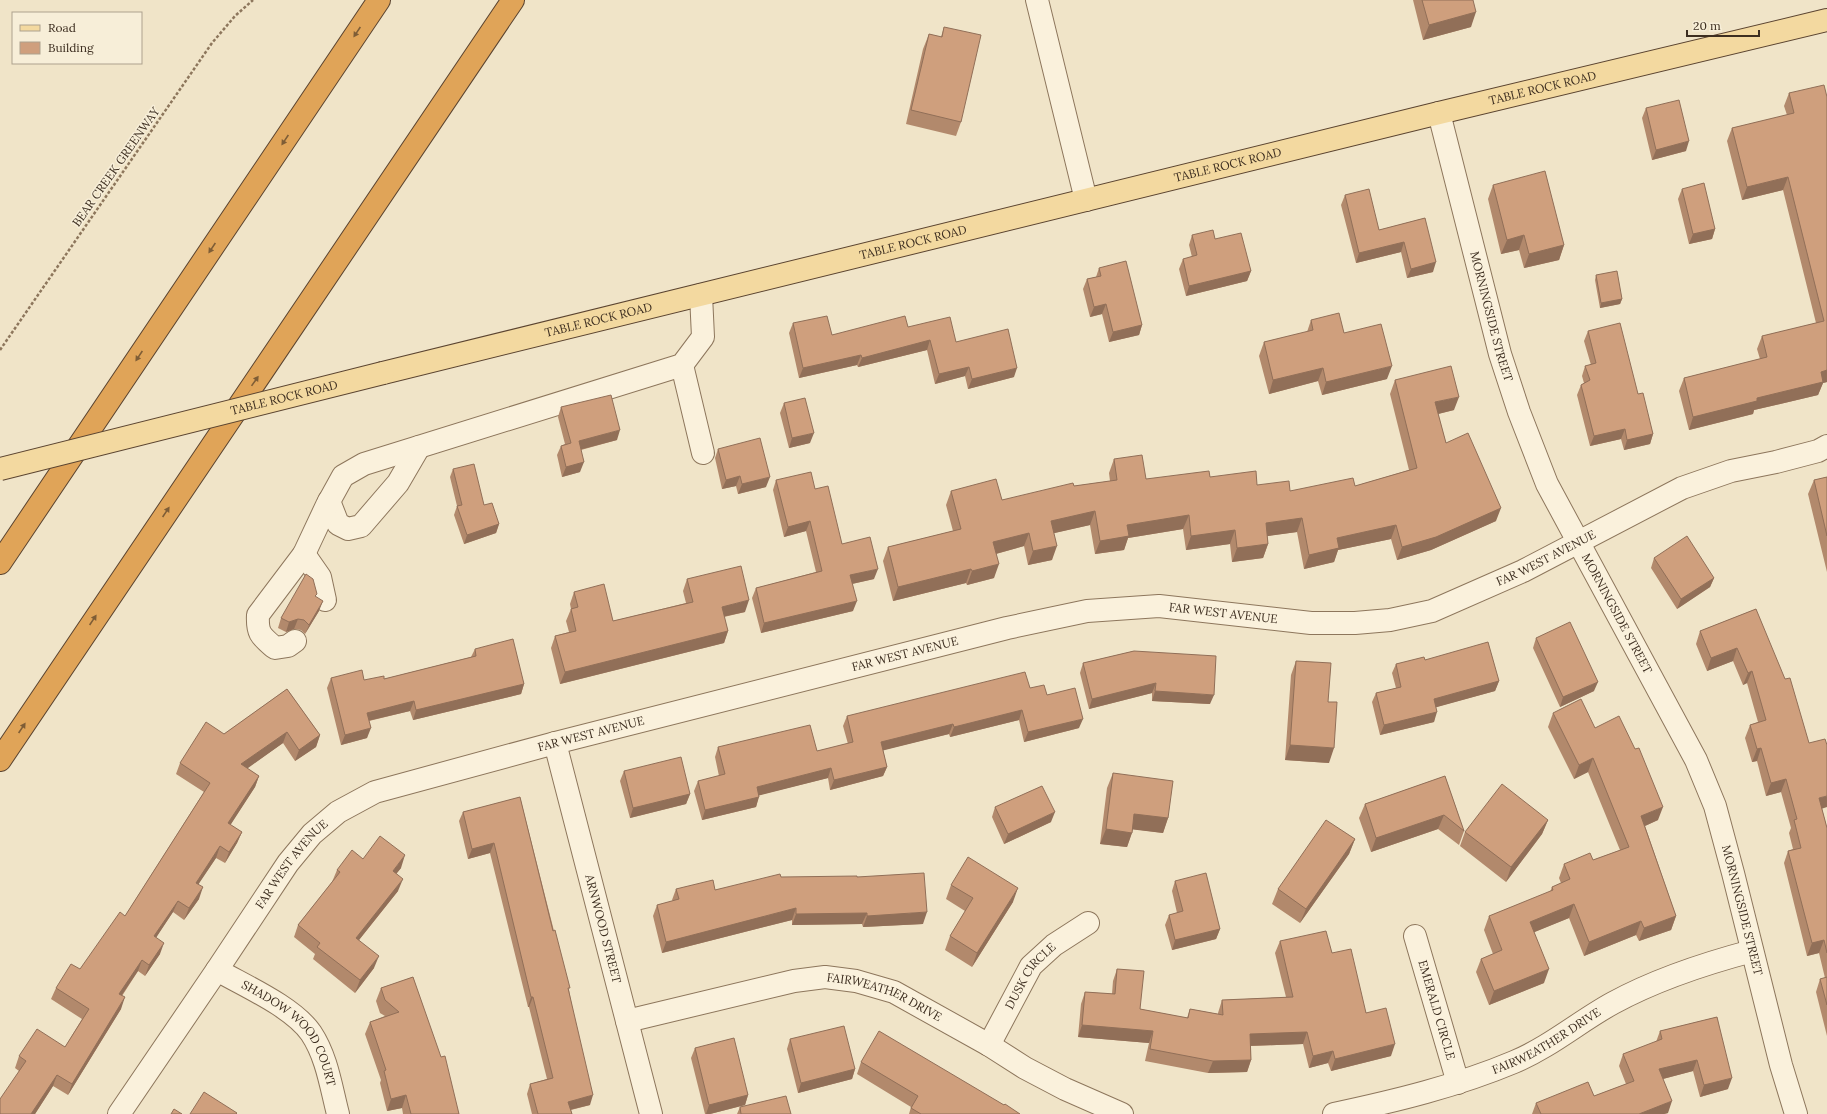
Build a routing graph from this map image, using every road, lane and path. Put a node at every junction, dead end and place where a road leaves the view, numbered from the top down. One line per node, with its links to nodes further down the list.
1 (253, 0): 9 (path, BEAR CREEK GREENWAY)
2 (379, 0): 18 (highway, one-way to 18)
3 (513, 0): 22 (highway, one-way to 3)
4 (1037, 0): 7 (street)
5 (1827, 20): 6 (main road, TABLE ROCK ROAD)
6 (1439, 113): 7 (main road, TABLE ROCK ROAD); 16 (street, MORNINGSIDE STREET)
7 (1086, 200): 8 (main road, TABLE ROCK ROAD)
8 (701, 295): 10 (street); 14 (main road, TABLE ROCK ROAD, bridge)
9 (0, 350)
10 (682, 366): 11 (street); 13 (street)
11 (419, 446): 15 (street); 15 (street)
12 (1827, 446): 16 (street, FAR WEST AVENUE)
13 (703, 453)
14 (0, 469)
15 (329, 501): 17 (street)
16 (1577, 541): 21 (street, FAR WEST AVENUE); 25 (street, MORNINGSIDE STREET)
17 (304, 554): 19 (street); 20 (street)
18 (0, 564)
19 (325, 600)
20 (295, 640)
21 (555, 743): 26 (street, FAR WEST AVENUE); 27 (street, ARNWOOD STREET)
22 (0, 760)
23 (1088, 923): 28 (street, DUSK CIRCLE)
24 (1415, 936): 29 (street, EMERALD CIRCLE)
25 (1752, 952): 29 (street, FAIRWEATHER DRIVE); 35 (street, MORNINGSIDE STREET)
26 (217, 970): 30 (street, FAR WEST AVENUE); 31 (street, SHADOW WOOD COURT)
27 (627, 1021): 28 (street, FAIRWEATHER DRIVE); 32 (street, ARNWOOD STREET)
28 (989, 1045): 33 (street, FAIRWEATHER DRIVE)
29 (1458, 1083): 34 (street, FAIRWEATHER DRIVE)
30 (119, 1114)
31 (338, 1114)
32 (651, 1114)
33 (1122, 1114)
34 (1334, 1114)
35 (1796, 1114)

